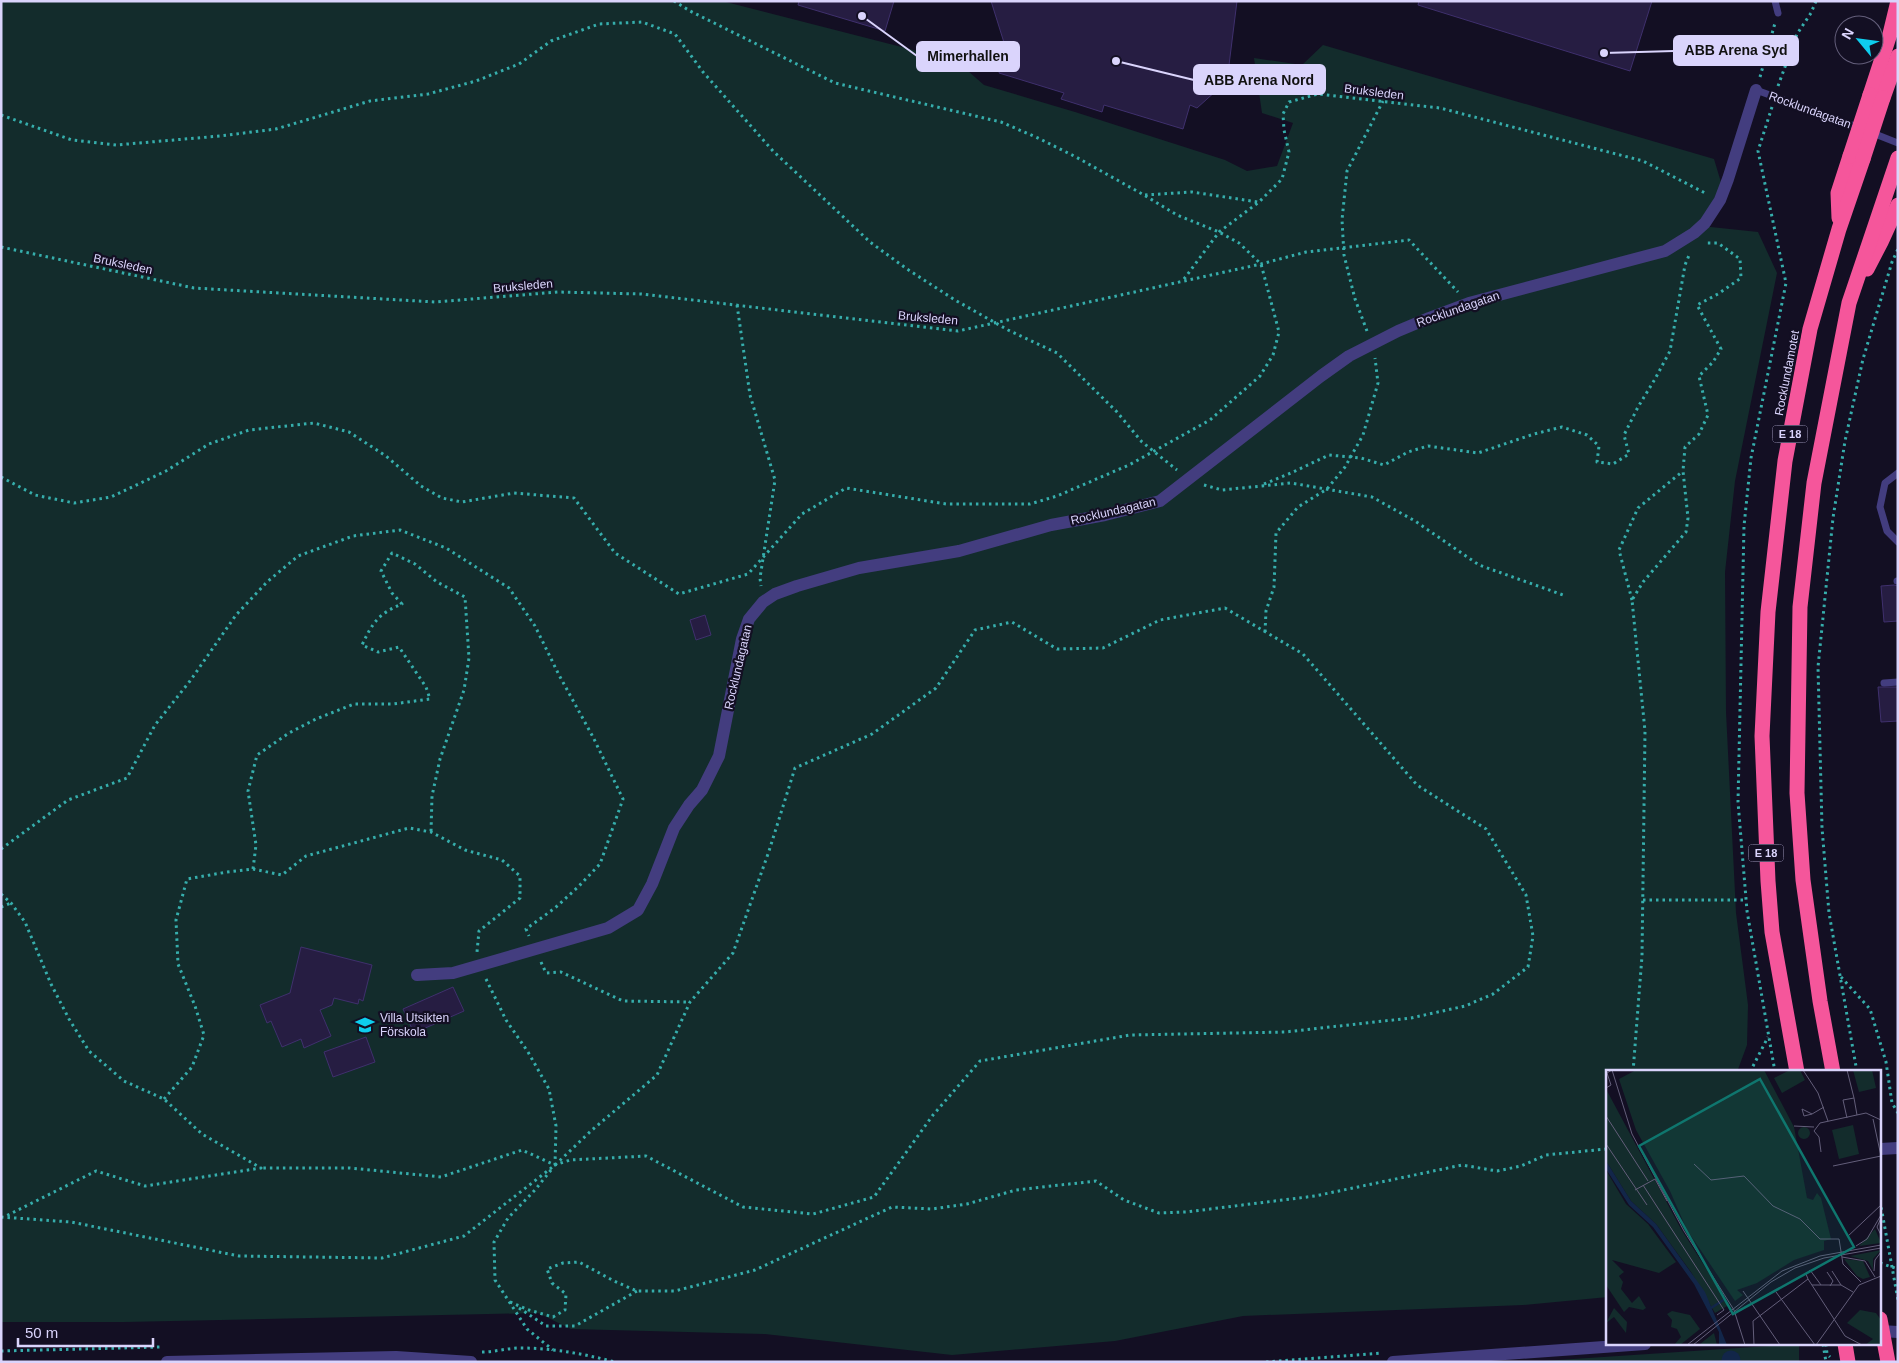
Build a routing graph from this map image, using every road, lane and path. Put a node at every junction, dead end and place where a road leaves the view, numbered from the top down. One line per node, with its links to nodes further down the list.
1 (674, 1): 14 (path)
2 (1775, 1): 5 (lane)
3 (1816, 1): 8 (path)
4 (1898, 1): 9 (highway, E 18)
5 (1778, 13): 7 (path)
6 (1898, 56): 9 (highway, E 18)
7 (1756, 90): 8 (lane, Rocklundagatan); 15 (street, Rocklundagatan)
8 (1775, 97): 12 (lane, Rocklundagatan); 26 (path)
9 (1877, 97): 61 (highway, Rocklundamotet / E 18, bridge)
10 (1383, 101): 15 (path, Bruksleden); 16 (path, Bruksleden); 21 (path)
11 (1, 115): 30 (path)
12 (1898, 143)
13 (1896, 163): 27 (highway, E 18)
14 (1144, 194): 16 (path); 18 (path)
15 (1720, 200): 28 (street, Rocklundagatan)
16 (1259, 202): 18 (path, Bruksleden)
17 (1898, 205): 27 (highway, E 18)
18 (1220, 232): 24 (path); 25 (path, Bruksleden)
19 (1702, 243): 34 (path)
20 (1, 247): 29 (path, Bruksleden)
21 (1343, 247): 24 (path); 28 (path); 31 (path)
22 (1898, 249): 59 (path)
23 (1691, 250): 33 (path)
24 (1261, 264): 25 (path); 32 (path)
25 (1183, 280): 30 (path, Bruksleden)
26 (1786, 283)
27 (1849, 303): 65 (highway, E 18)
28 (1469, 304): 31 (street, Rocklundagatan)
29 (737, 305): 30 (path, Bruksleden); 41 (path)
30 (995, 322): 32 (path)
31 (1372, 345): 33 (path); 37 (street, Rocklundagatan)
32 (1154, 451): 37 (path); 41 (path)
33 (1351, 457): 38 (path); 39 (path)
34 (1683, 471): 43 (path); 43 (path)
35 (1898, 473): 40 (lane)
36 (1, 477): 41 (path)
37 (1189, 480): 38 (path); 44 (street, Rocklundagatan)
38 (1258, 486): 39 (path)
39 (1327, 489): 42 (path); 45 (path)
40 (1898, 542)
41 (763, 557): 44 (path)
42 (1566, 596)
43 (1632, 600): 52 (path)
44 (763, 602): 56 (street, Rocklundagatan)
45 (1265, 632): 60 (path); 72 (path)
46 (1898, 682): 47 (lane)
47 (1884, 684)
48 (431, 832): 50 (path); 50 (path); 57 (path)
49 (1, 849): 56 (path)
50 (253, 870): 67 (path)
51 (1, 894): 54 (path)
52 (1643, 900): 53 (path); 62 (path)
53 (1746, 900)
54 (11, 903): 55 (path); 67 (path)
55 (1, 907)
56 (535, 949): 57 (street, Rocklundagatan); 60 (path)
57 (480, 965): 58 (street, Rocklundagatan); 72 (path)
58 (417, 975)
59 (1841, 977): 66 (path); 68 (path)
60 (690, 1002): 72 (path)
61 (1796, 1066)
62 (1633, 1070)
63 (1751, 1070): 64 (path)
64 (1775, 1070)
65 (1833, 1070)
66 (1857, 1070)
67 (164, 1099): 73 (path)
68 (1898, 1113)
69 (1898, 1148): 71 (street)
70 (1606, 1149): 78 (path)
71 (1882, 1149)
72 (555, 1165): 73 (path); 75 (path); 80 (path)
73 (261, 1168): 75 (path)
74 (1882, 1212): 79 (path, bridge)
75 (2, 1217)
76 (1882, 1264): 77 (path)
77 (1898, 1269)
78 (637, 1291): 80 (path); 80 (path)
79 (1898, 1300)
80 (510, 1302): 87 (path)
81 (1882, 1330): 94 (highway, bridge)
82 (1882, 1331): 83 (street)
83 (1898, 1332)
84 (1618, 1346): 88 (street)
85 (1823, 1346): 92 (path)
86 (1845, 1346): 93 (highway)
87 (553, 1350)
88 (1432, 1360): 91 (street)
89 (166, 1362): 90 (street)
90 (471, 1362)
91 (1393, 1362)
92 (1826, 1362)
93 (1848, 1362)
94 (1888, 1362)

